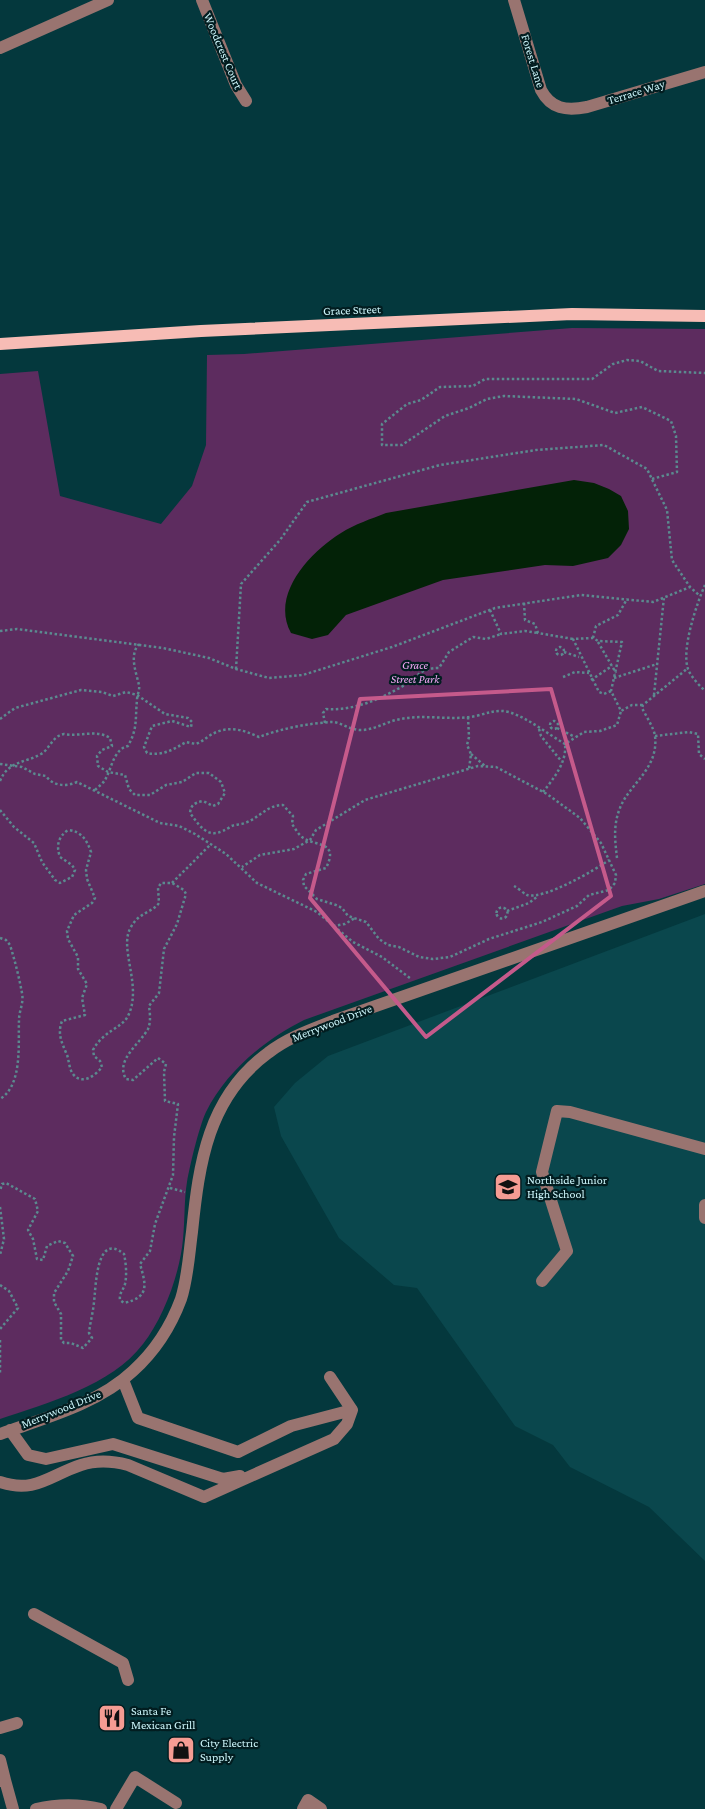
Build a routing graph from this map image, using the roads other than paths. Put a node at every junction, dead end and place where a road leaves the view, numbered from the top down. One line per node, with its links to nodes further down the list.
1 (108, 0): 4 (street)
2 (202, 0): 6 (street, Woodcrest Court)
3 (514, 0): 7 (street, Forest Lane)
4 (0, 48)
5 (705, 72): 7 (street, Terrace Way)
6 (246, 101)
7 (567, 110)
8 (705, 316): 9 (main road, Grace Street)
9 (0, 344)
10 (705, 890): 16 (street, Merrywood Drive)
11 (705, 1149): 14 (street)
12 (705, 1205): 13 (street)
13 (705, 1218)
14 (542, 1281)
15 (330, 1376): 17 (street)
16 (123, 1380): 17 (street); 18 (street, Merrywood Drive)
17 (352, 1410): 19 (street)
18 (5, 1432): 19 (street)
19 (267, 1470): 20 (street)
20 (0, 1482)
21 (34, 1614): 22 (street)
22 (128, 1680)
23 (17, 1723): 24 (street)
24 (0, 1728)
25 (0, 1760): 26 (street)
26 (3, 1781): 28 (street)
27 (176, 1803): 31 (street)
28 (12, 1809)
29 (36, 1809): 30 (street)
30 (101, 1809)
31 (116, 1809)
32 (303, 1809): 33 (street)
33 (321, 1809)

